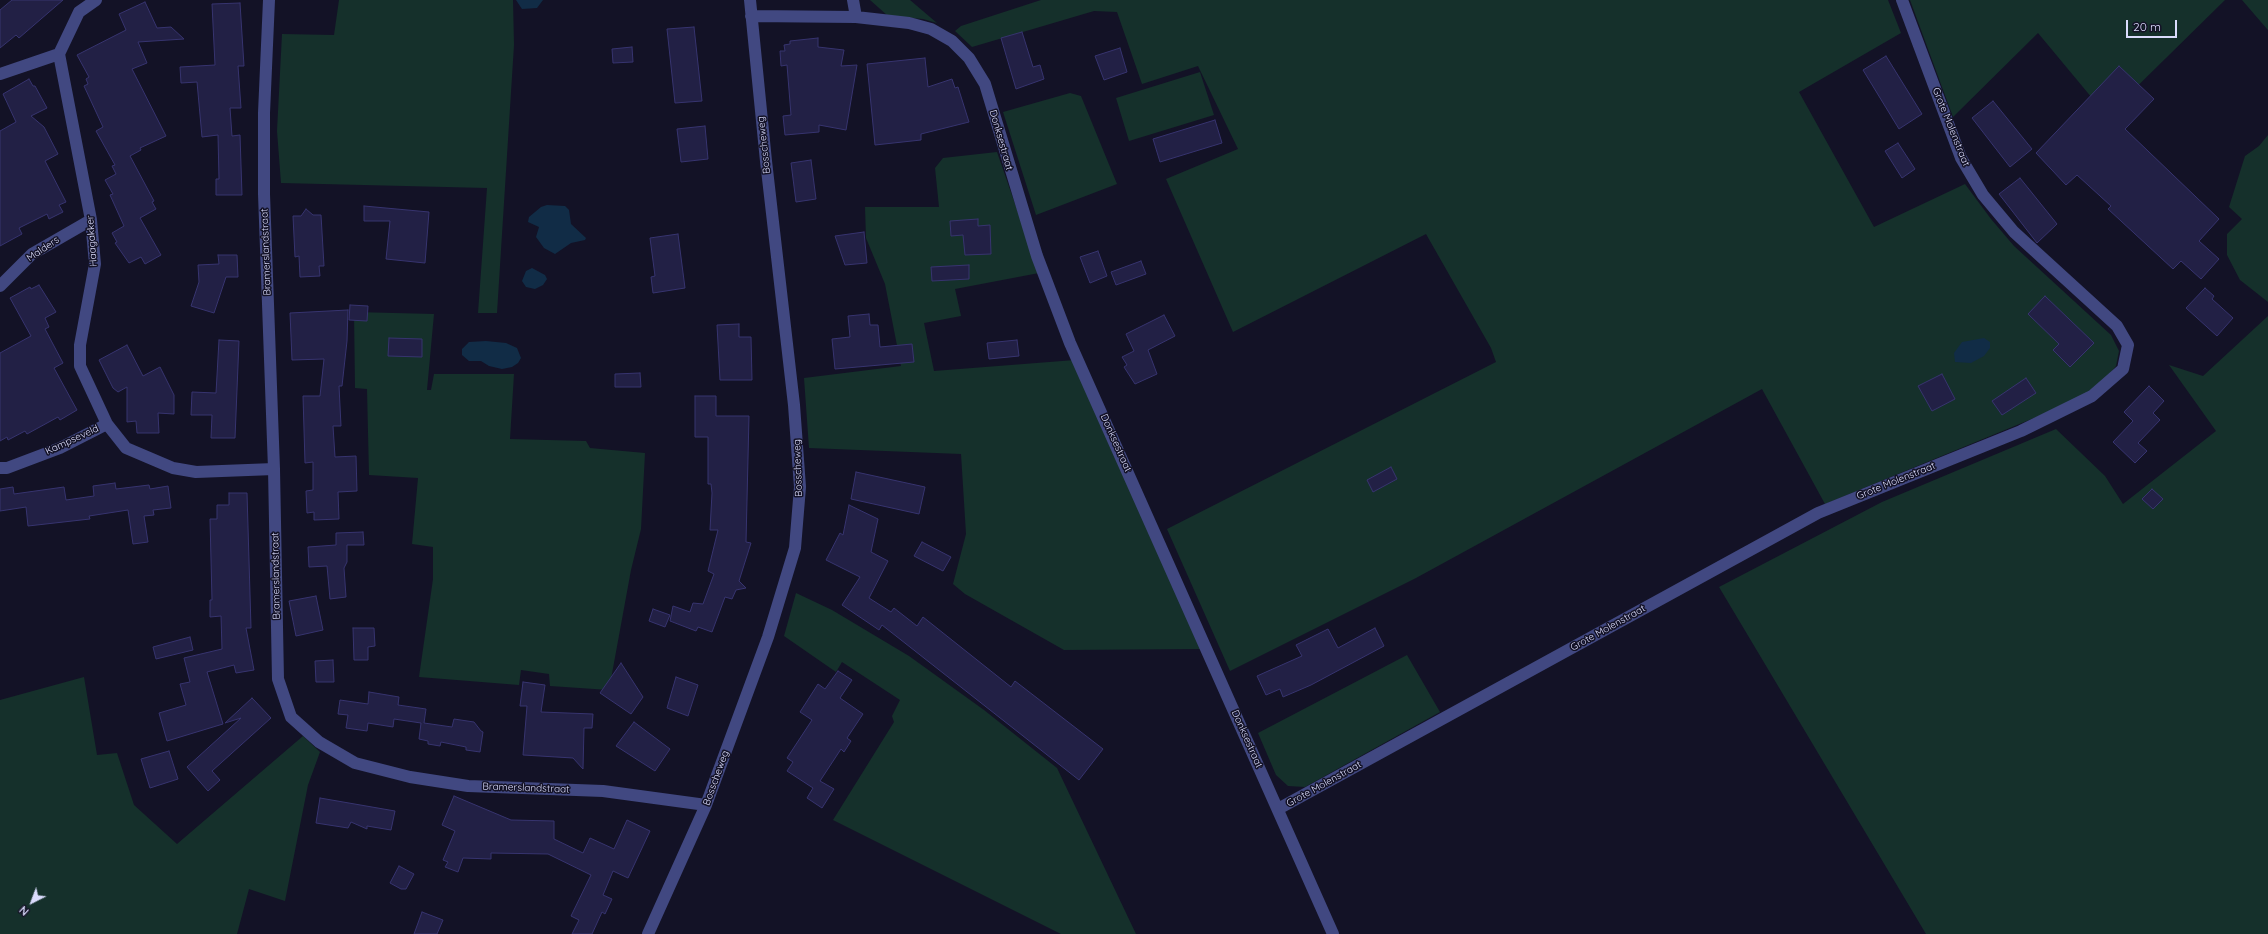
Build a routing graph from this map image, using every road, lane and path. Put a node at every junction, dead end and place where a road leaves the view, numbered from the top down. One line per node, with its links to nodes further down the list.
1 (96, 0): 8 (street)
2 (269, 0): 14 (street, Bramerslandstraat)
3 (750, 0): 6 (street, Bosscheweg)
4 (853, 0): 7 (street)
5 (1902, 0): 16 (street, Grote Molenstraat)
6 (751, 16): 7 (street, Donksestraat); 15 (street, Bosscheweg)
7 (856, 16): 16 (street, Donksestraat)
8 (59, 54): 9 (street); 10 (street, Haagakker)
9 (0, 74)
10 (91, 220): 11 (street, Malders); 12 (street, Haagakker)
11 (0, 286)
12 (107, 424): 13 (street, Kampseveld); 14 (street, Kampseveld)
13 (0, 468)
14 (274, 468): 15 (street, Bramerslandstraat)
15 (706, 805): 17 (street, Bosscheweg)
16 (1278, 809): 18 (street, Donksestraat)
17 (648, 934)
18 (1333, 934)

